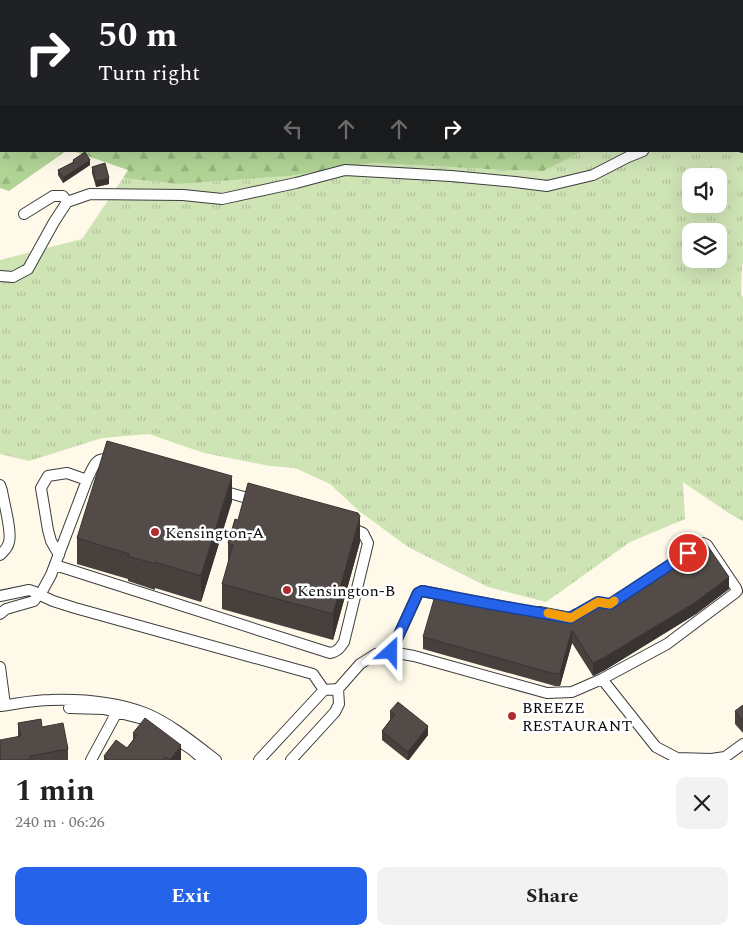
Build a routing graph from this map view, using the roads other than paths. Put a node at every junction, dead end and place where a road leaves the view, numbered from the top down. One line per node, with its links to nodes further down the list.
1 (640, 152): 2 (street)
2 (67, 202): 3 (street); 4 (street)
3 (24, 214)
4 (0, 276)
5 (126, 464): 6 (street)
6 (87, 480): 13 (street); 13 (street)
7 (0, 485): 12 (street)
8 (209, 487): 9 (street)
9 (265, 503)
10 (340, 524): 13 (street)
11 (688, 553): 22 (street)
12 (0, 555)
13 (57, 560): 14 (street)
14 (38, 595): 15 (street); 19 (street); 23 (street)
15 (0, 596)
16 (461, 598): 20 (street)
17 (528, 610): 18 (street)
18 (585, 610)
19 (0, 614)
20 (391, 652): 22 (street); 24 (street)
21 (0, 667): 25 (street)
22 (602, 679): 27 (street)
23 (324, 690): 24 (street); 31 (street)
24 (338, 690): 32 (street)
25 (2, 708): 26 (street); 30 (street)
26 (117, 712): 28 (street); 29 (street)
27 (743, 744)
28 (91, 760)
29 (204, 760)
30 (216, 760)
31 (259, 760)
32 (291, 760)

